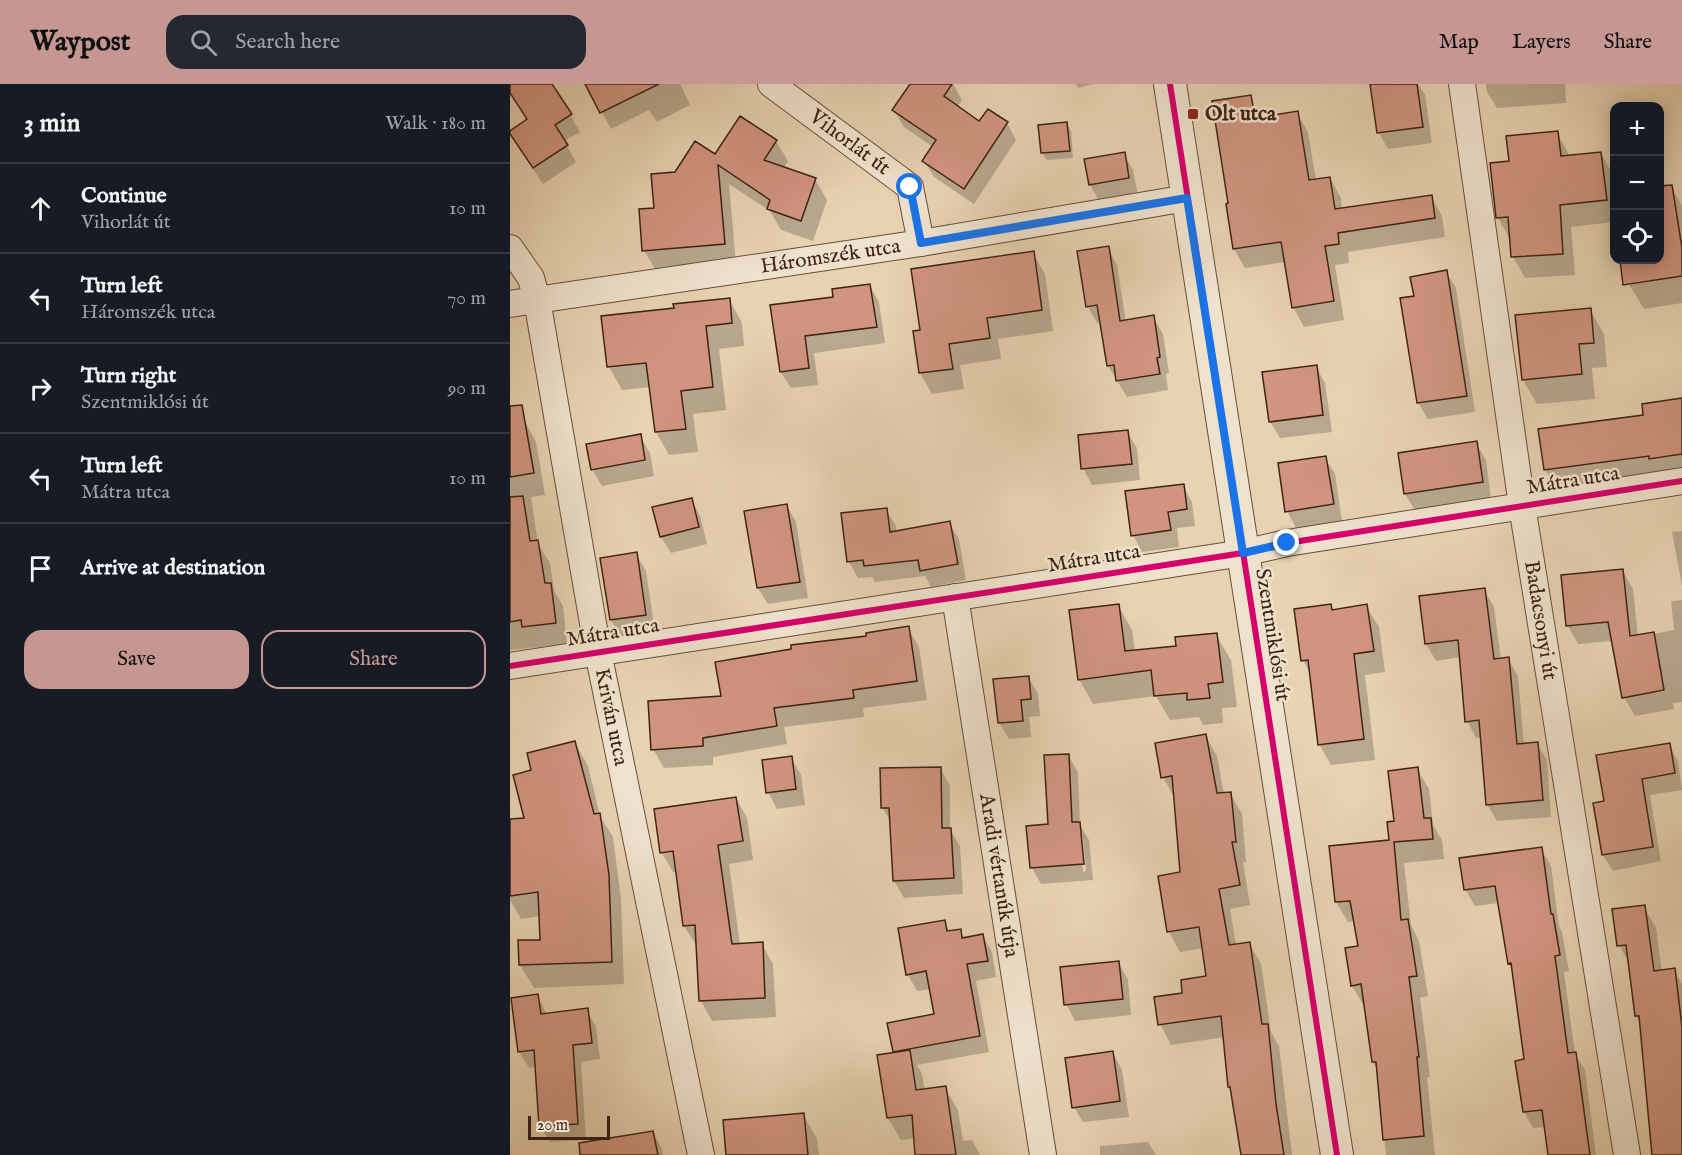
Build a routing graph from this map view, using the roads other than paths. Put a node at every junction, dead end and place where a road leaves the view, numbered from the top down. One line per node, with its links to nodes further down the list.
1 (771, 84): 5 (street, Vihorlát út)
2 (1170, 84): 4 (street, Szentmiklósi út)
3 (1462, 84): 10 (street, Badacsonyi út)
4 (1187, 198): 5 (street, Háromszék utca); 11 (street, Szentmiklósi út)
5 (921, 243): 7 (street, Háromszék utca)
6 (510, 248): 7 (street, Kriván utca)
7 (537, 300): 8 (street, Háromszék utca); 13 (street, Kriván utca)
8 (510, 304)
9 (1682, 481): 10 (street, Mátra utca)
10 (1522, 506): 11 (street, Mátra utca); 18 (street, Badacsonyi út)
11 (1243, 553): 12 (street, Mátra utca); 17 (street, Szentmiklósi út)
12 (955, 597): 13 (street, Mátra utca); 16 (street, Aradi vértanúk útja)
13 (598, 652): 14 (street, Mátra utca); 15 (street, Kriván utca)
14 (510, 666)
15 (701, 1155)
16 (1044, 1155)
17 (1337, 1155)
18 (1627, 1155)

